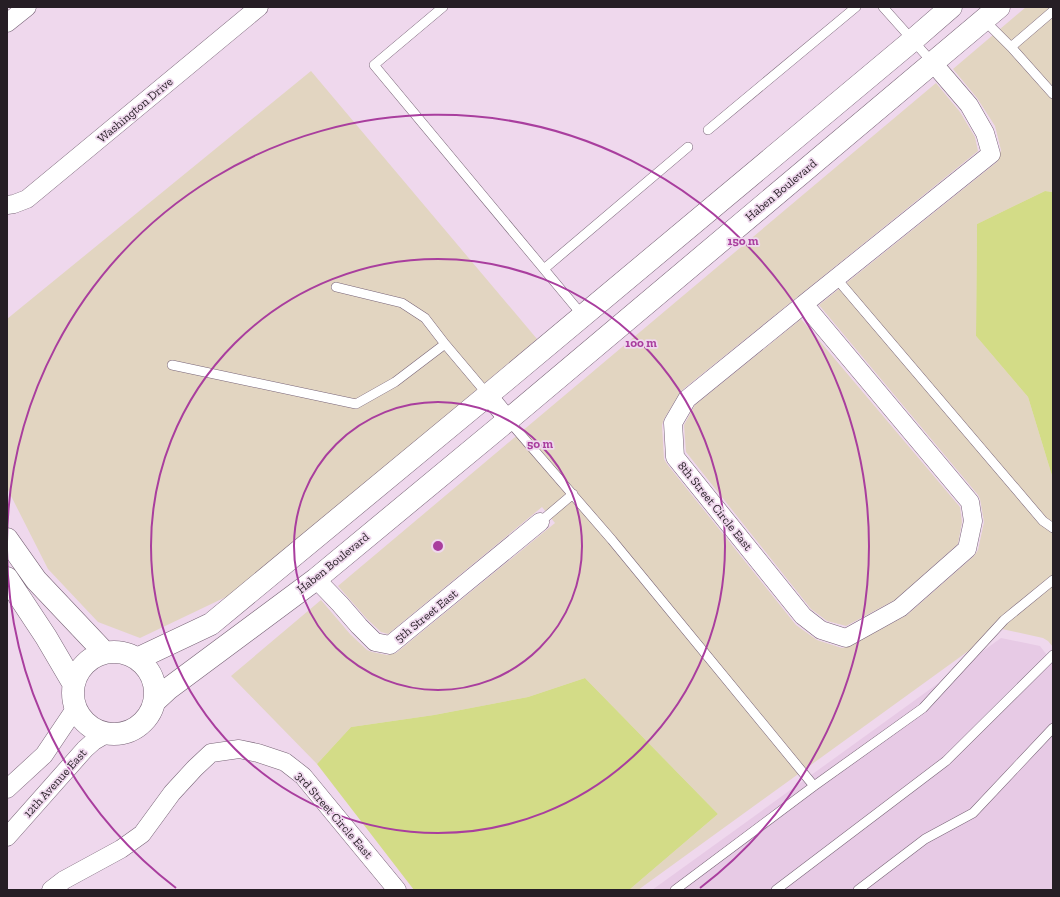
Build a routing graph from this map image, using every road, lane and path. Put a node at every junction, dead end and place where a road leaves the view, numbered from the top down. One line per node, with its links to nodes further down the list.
1 (27, 7): 9 (street)
2 (259, 7): 16 (street, Washington Drive)
3 (443, 7): 17 (lane)
4 (856, 7): 14 (lane)
5 (883, 7): 10 (lane)
6 (951, 7): 10 (street)
7 (1053, 11): 11 (lane)
8 (992, 14): 11 (lane); 12 (street, Haben Boulevard)
9 (7, 23)
10 (913, 40): 12 (lane); 21 (street)
11 (1011, 47): 13 (lane)
12 (933, 63): 18 (street, 8th Street Circle East); 25 (street, Haben Boulevard)
13 (1053, 94)
14 (708, 130)
15 (688, 147): 17 (lane)
16 (7, 205)
17 (544, 269): 21 (lane)
18 (836, 278): 20 (street, 8th Street Circle East); 28 (lane)
19 (336, 286): 22 (lane)
20 (804, 304): 20 (street, 8th Street Circle East)
21 (583, 316): 24 (street)
22 (445, 344): 23 (lane); 24 (lane)
23 (172, 365)
24 (488, 395): 25 (street); 35 (street)
25 (508, 420): 26 (lane); 31 (street, Haben Boulevard)
26 (573, 494): 27 (lane); 41 (lane)
27 (540, 522): 31 (street, 5th Street East)
28 (1053, 528)
29 (7, 539): 33 (street)
30 (7, 578): 36 (street)
31 (316, 579): 37 (street, Haben Boulevard)
32 (1053, 580): 41 (lane)
33 (105, 653): 35 (street); 36 (street)
34 (1053, 655): 47 (lane)
35 (137, 659): 37 (street)
36 (73, 683): 38 (street)
37 (154, 702): 40 (street)
38 (75, 709): 40 (street); 42 (street)
39 (1053, 728): 48 (lane)
40 (106, 734): 43 (street, 12th Avenue East)
41 (814, 786): 46 (lane)
42 (7, 789)
43 (7, 837)
44 (50, 890): 45 (street, 3rd Street Circle East)
45 (397, 890)
46 (674, 890)
47 (776, 890)
48 (858, 890)

